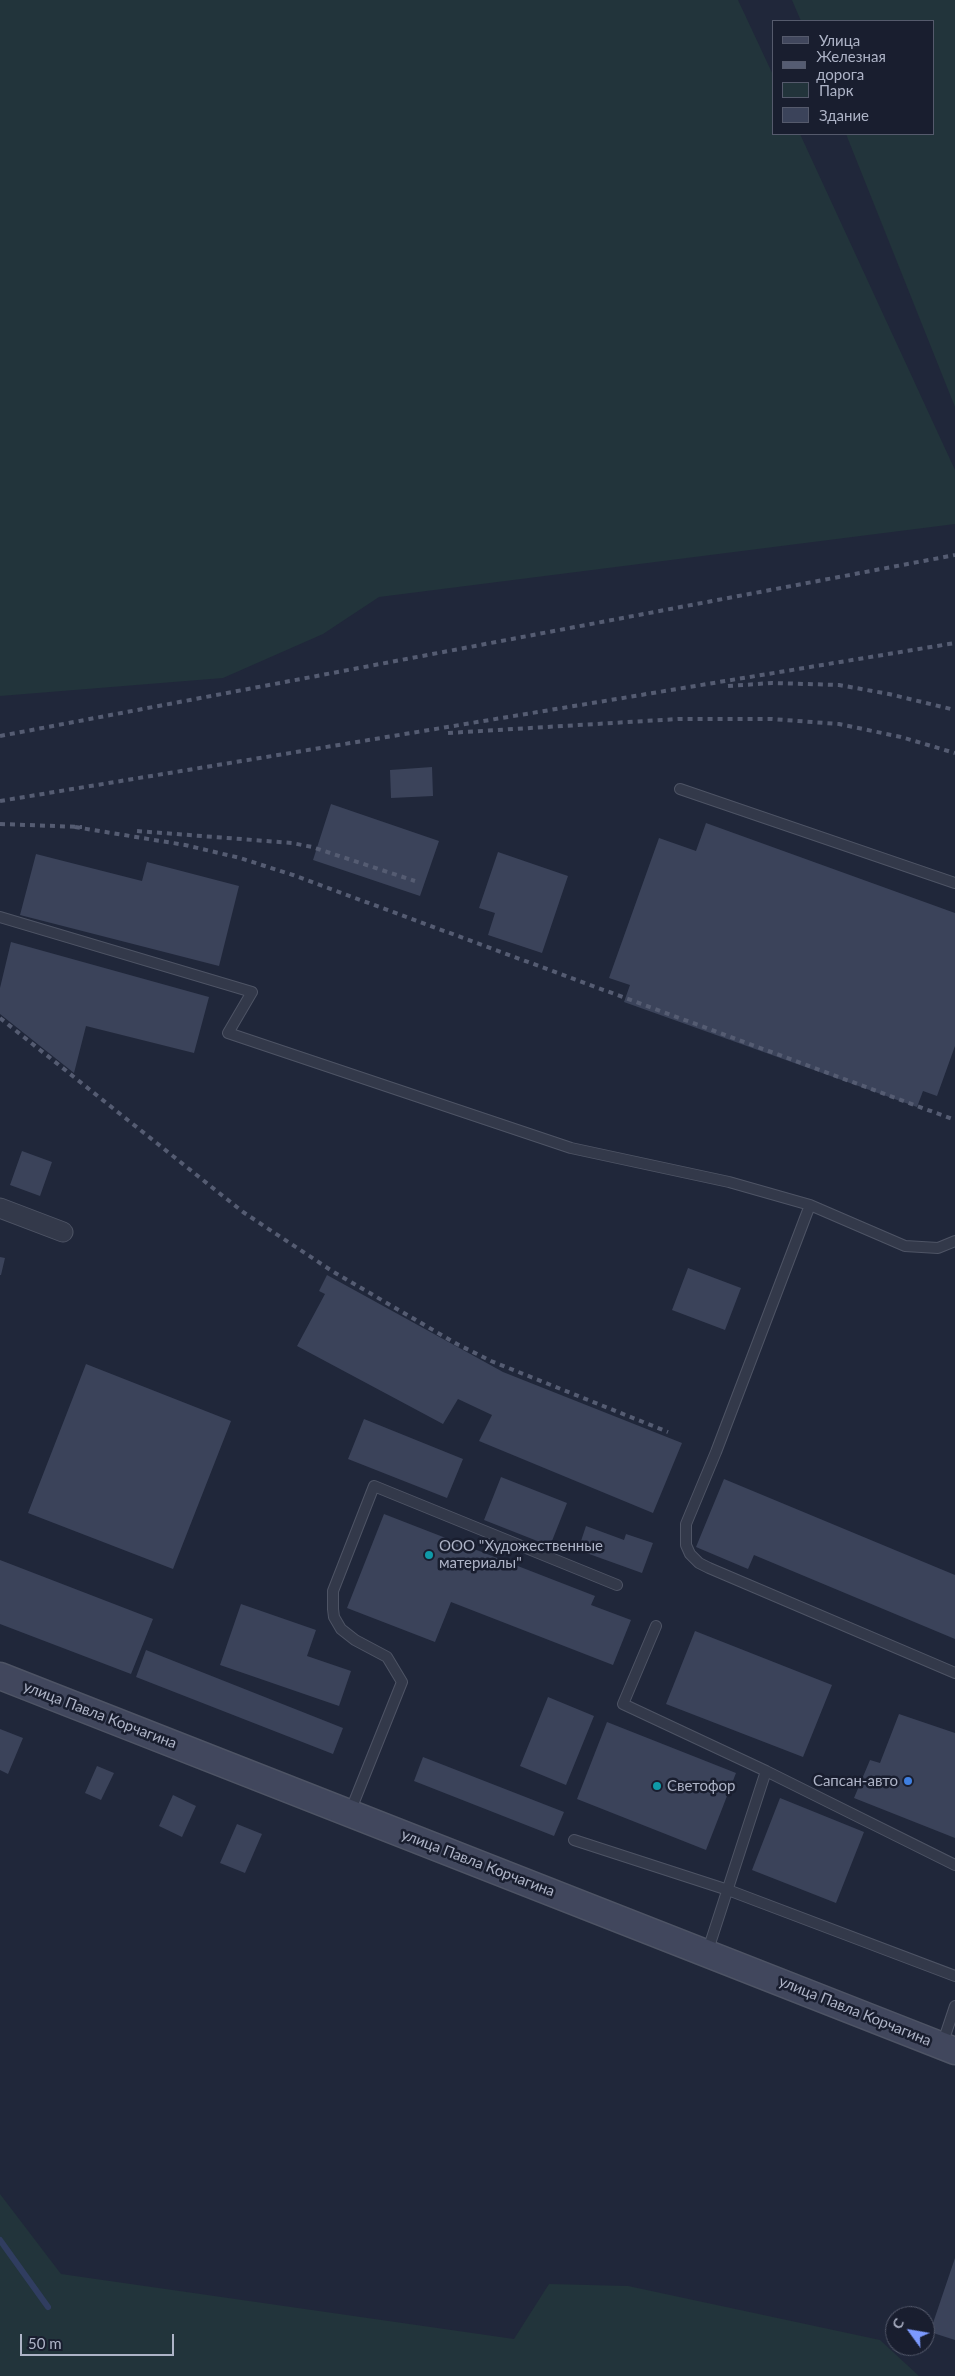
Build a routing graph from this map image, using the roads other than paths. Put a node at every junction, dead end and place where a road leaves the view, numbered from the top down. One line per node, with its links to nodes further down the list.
1 (680, 789): 2 (lane)
2 (955, 883)
3 (0, 917): 4 (lane)
4 (810, 1205): 7 (lane); 10 (lane)
5 (0, 1208): 6 (street)
6 (63, 1232)
7 (955, 1241)
8 (617, 1585): 13 (lane)
9 (656, 1626): 12 (lane)
10 (955, 1673)
11 (0, 1676): 13 (main road, улица Павла Корчагина)
12 (766, 1771): 15 (lane); 16 (lane)
13 (350, 1813): 17 (main road, улица Павла Корчагина)
14 (574, 1840): 16 (lane)
15 (955, 1866)
16 (728, 1890): 17 (lane); 18 (lane)
17 (707, 1953): 20 (main road, улица Павла Корчагина)
18 (955, 1976)
19 (955, 2006): 20 (lane)
20 (948, 2048)

